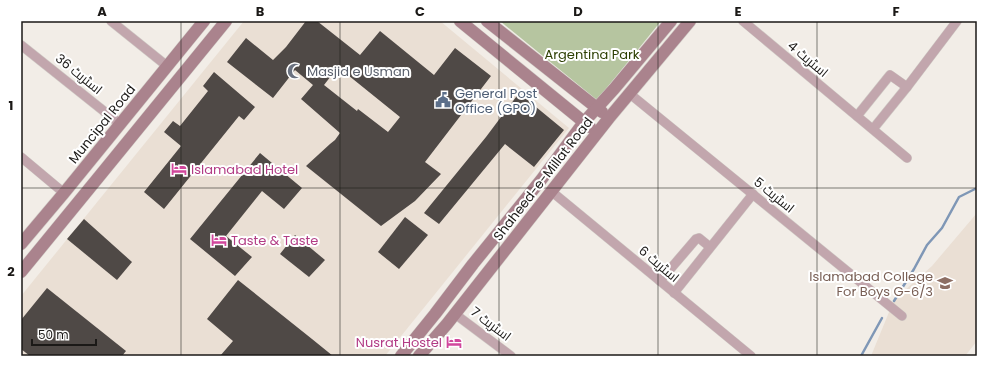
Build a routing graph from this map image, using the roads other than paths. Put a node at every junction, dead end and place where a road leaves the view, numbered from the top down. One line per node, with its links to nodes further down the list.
1 (111, 21): 12 (street)
2 (204, 21): 12 (street, Muncipal Road)
3 (226, 21): 30 (street)
4 (460, 21): 13 (street)
5 (487, 21): 11 (street)
6 (671, 21): 16 (street, Shaheed-e-Millat Road)
7 (690, 21): 15 (street, Shaheed-e-Millat Road)
8 (743, 21): 17 (street, اسٹریٹ 4)
9 (957, 21): 14 (street)
10 (21, 45): 20 (street, اسٹریٹ 36)
11 (534, 58): 13 (street); 16 (street)
12 (167, 66): 20 (street, Muncipal Road)
13 (522, 72): 19 (street)
14 (907, 87): 17 (street); 21 (street)
15 (630, 94): 18 (street, Shaheed-e-Millat Road); 27 (street, اسٹریٹ 5)
16 (596, 108): 18 (street); 19 (street, Shaheed-e-Millat Road)
17 (857, 116): 21 (street, اسٹریٹ 4)
18 (609, 118): 22 (street, Shaheed-e-Millat Road)
19 (584, 122): 22 (street); 36 (street, Shaheed-e-Millat Road)
20 (120, 124): 26 (street, Muncipal Road)
21 (873, 129): 24 (street, اسٹریٹ 4)
22 (597, 133): 25 (street, Shaheed-e-Millat Road)
23 (21, 157): 26 (street)
24 (907, 158)
25 (551, 191): 34 (street, اسٹریٹ 6); 37 (street, Shaheed-e-Millat Road)
26 (64, 192): 28 (street, Muncipal Road)
27 (753, 194): 31 (street); 38 (street, اسٹریٹ 5)
28 (26, 230): 29 (street, Muncipal Road); 30 (street)
29 (21, 244): 32 (street)
30 (44, 244): 32 (street)
31 (710, 247): 34 (street); 35 (street)
32 (34, 255): 33 (street)
33 (21, 272)
34 (660, 281): 35 (street, اسٹریٹ 6)
35 (674, 293): 43 (street, اسٹریٹ 6)
36 (435, 314): 39 (street); 40 (street, Shaheed-e-Millat Road)
37 (455, 314): 39 (street, Shaheed-e-Millat Road); 42 (street, اسٹریٹ 7)
38 (902, 316)
39 (447, 324): 41 (street, Shaheed-e-Millat Road)
40 (401, 356)
41 (419, 356)
42 (510, 356)
43 (751, 356)

